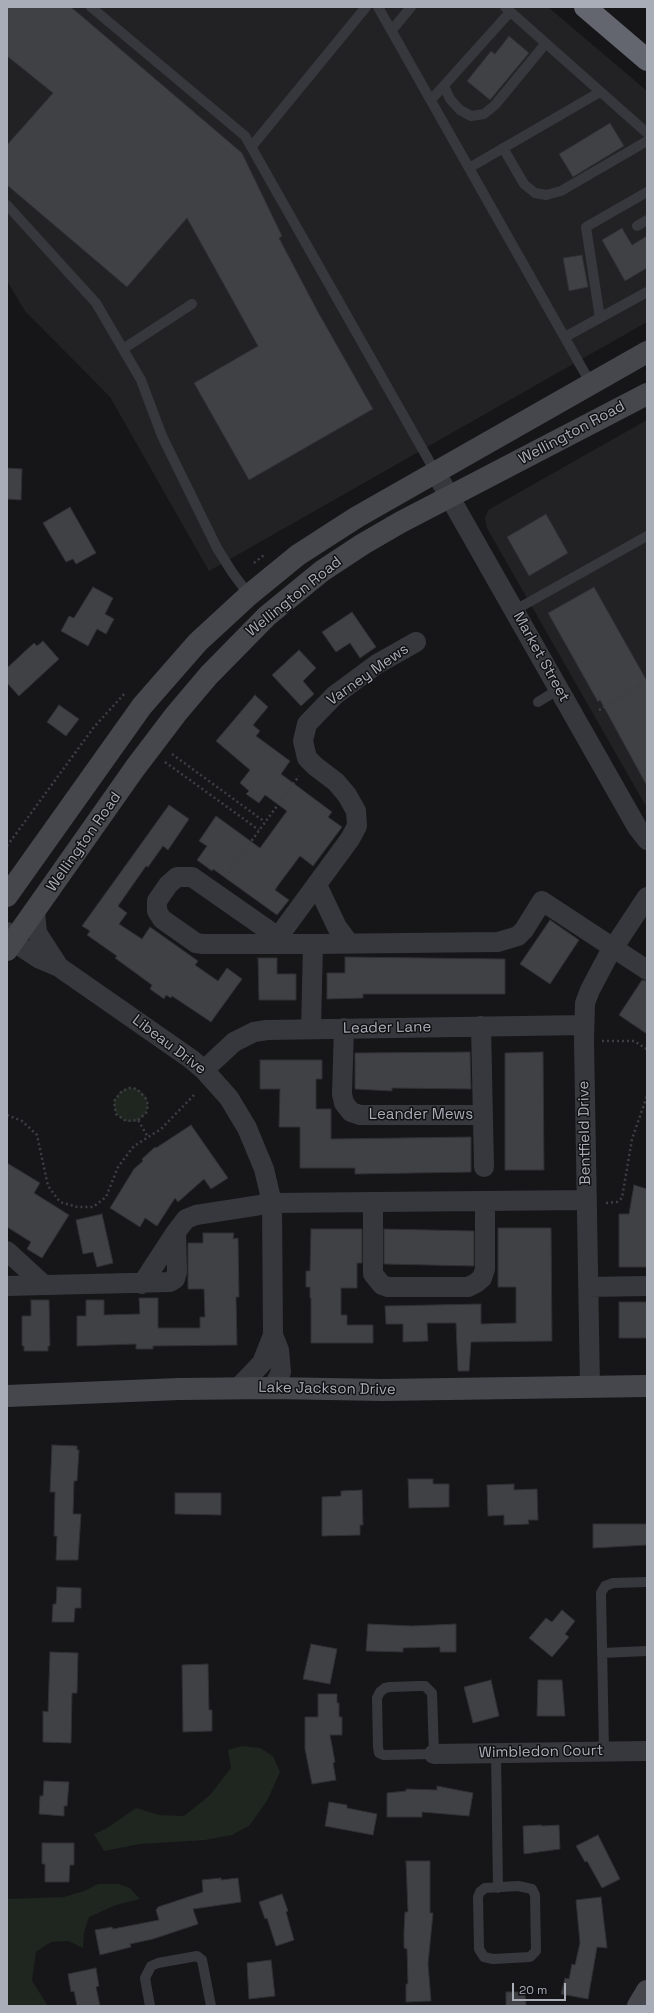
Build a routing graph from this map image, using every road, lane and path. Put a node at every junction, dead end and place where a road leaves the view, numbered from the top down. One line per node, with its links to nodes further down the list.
1 (91, 7): 15 (lane)
2 (366, 7): 15 (lane)
3 (378, 7): 7 (lane)
4 (412, 7): 7 (lane)
5 (585, 7): 9 (highway)
6 (508, 9): 8 (lane); 10 (lane)
7 (392, 30): 12 (lane)
8 (546, 43): 10 (lane); 11 (lane)
9 (647, 60)
10 (444, 86): 12 (lane)
11 (600, 92): 13 (lane); 16 (lane)
12 (431, 100): 17 (lane)
13 (647, 133)
14 (647, 141): 16 (lane)
15 (252, 146): 30 (lane)
16 (504, 148): 17 (lane)
17 (469, 168): 25 (lane)
18 (647, 192): 24 (lane)
19 (7, 205): 26 (lane)
20 (647, 220): 21 (lane)
21 (637, 226)
22 (647, 292): 24 (lane)
23 (192, 304): 26 (lane)
24 (600, 318): 25 (lane)
25 (565, 338): 28 (lane)
26 (123, 349): 33 (lane)
27 (647, 352): 28 (main road, Wellington Road)
28 (591, 384): 30 (main road, Wellington Road)
29 (647, 394): 31 (main road, Wellington Road)
30 (436, 473): 31 (street, Market Street); 33 (main road, Wellington Road)
31 (450, 497): 34 (street, Market Street); 50 (main road, Wellington Road)
32 (647, 536): 34 (lane)
33 (249, 595): 48 (main road, Wellington Road)
34 (515, 610): 37 (street, Market Street)
35 (416, 642): 41 (street, Varney Mews)
36 (647, 680): 39 (path)
37 (559, 689): 38 (lane); 45 (street, Market Street)
38 (538, 702)
39 (598, 710)
40 (172, 754): 43 (path)
41 (309, 761): 43 (path); 46 (street)
42 (166, 762): 44 (path)
43 (265, 822): 44 (path)
44 (258, 830): 47 (path)
45 (647, 840)
46 (317, 885): 52 (street); 53 (street)
47 (214, 892): 52 (street); 52 (street)
48 (7, 896)
49 (647, 897): 55 (street, Bentfield Drive)
50 (35, 911): 51 (main road, Wellington Road); 56 (street, Libeau Drive)
51 (10, 940): 56 (street, Libeau Drive)
52 (280, 942): 54 (street)
53 (349, 943): 54 (street); 55 (street)
54 (313, 944): 60 (street)
55 (613, 948): 57 (street); 61 (street, Bentfield Drive)
56 (59, 967): 63 (street, Libeau Drive)
57 (647, 970)
58 (481, 1026): 59 (street, Leader Lane); 61 (street, Leader Lane); 67 (street, Leander Mews)
59 (344, 1028): 60 (street, Leader Lane); 67 (street, Leander Mews)
60 (311, 1029): 63 (street, Leader Lane)
61 (584, 1033): 62 (path); 73 (street, Bentfield Drive)
62 (647, 1049)
63 (204, 1070): 74 (street, Libeau Drive)
64 (196, 1093): 69 (path)
65 (647, 1096): 73 (path)
66 (7, 1115): 69 (path)
67 (483, 1115): 70 (street, Leander Mews)
68 (138, 1120): 68 (path); 69 (path)
69 (148, 1137)
70 (484, 1167)
71 (485, 1201): 72 (street); 72 (street); 73 (street)
72 (372, 1202): 74 (street)
73 (586, 1202): 79 (street, Bentfield Drive)
74 (272, 1203): 76 (street); 80 (street, Libeau Drive)
75 (7, 1251): 76 (street)
76 (44, 1285): 77 (street)
77 (7, 1286)
78 (647, 1286): 79 (street)
79 (588, 1287): 82 (street, Bentfield Drive)
80 (273, 1335): 83 (street, Libeau Drive); 84 (street, Libeau Drive)
81 (647, 1386): 82 (main road, Lake Jackson Drive)
82 (590, 1387): 84 (main road, Lake Jackson Drive)
83 (238, 1388): 84 (main road, Lake Jackson Drive); 85 (main road, Lake Jackson Drive)
84 (273, 1388)
85 (7, 1396)
86 (647, 1582): 88 (lane)
87 (647, 1651): 88 (lane)
88 (602, 1653): 89 (lane)
89 (604, 1750): 90 (street, Wimbledon Court); 91 (street, Wimbledon Court)
90 (647, 1751)
91 (496, 1753): 92 (street, Wimbledon Court); 93 (lane)
92 (434, 1754): 92 (lane)
93 (498, 1888): 93 (lane)
94 (647, 1991): 97 (main road)
95 (150, 2006): 96 (lane)
96 (211, 2006)
97 (638, 2006)

